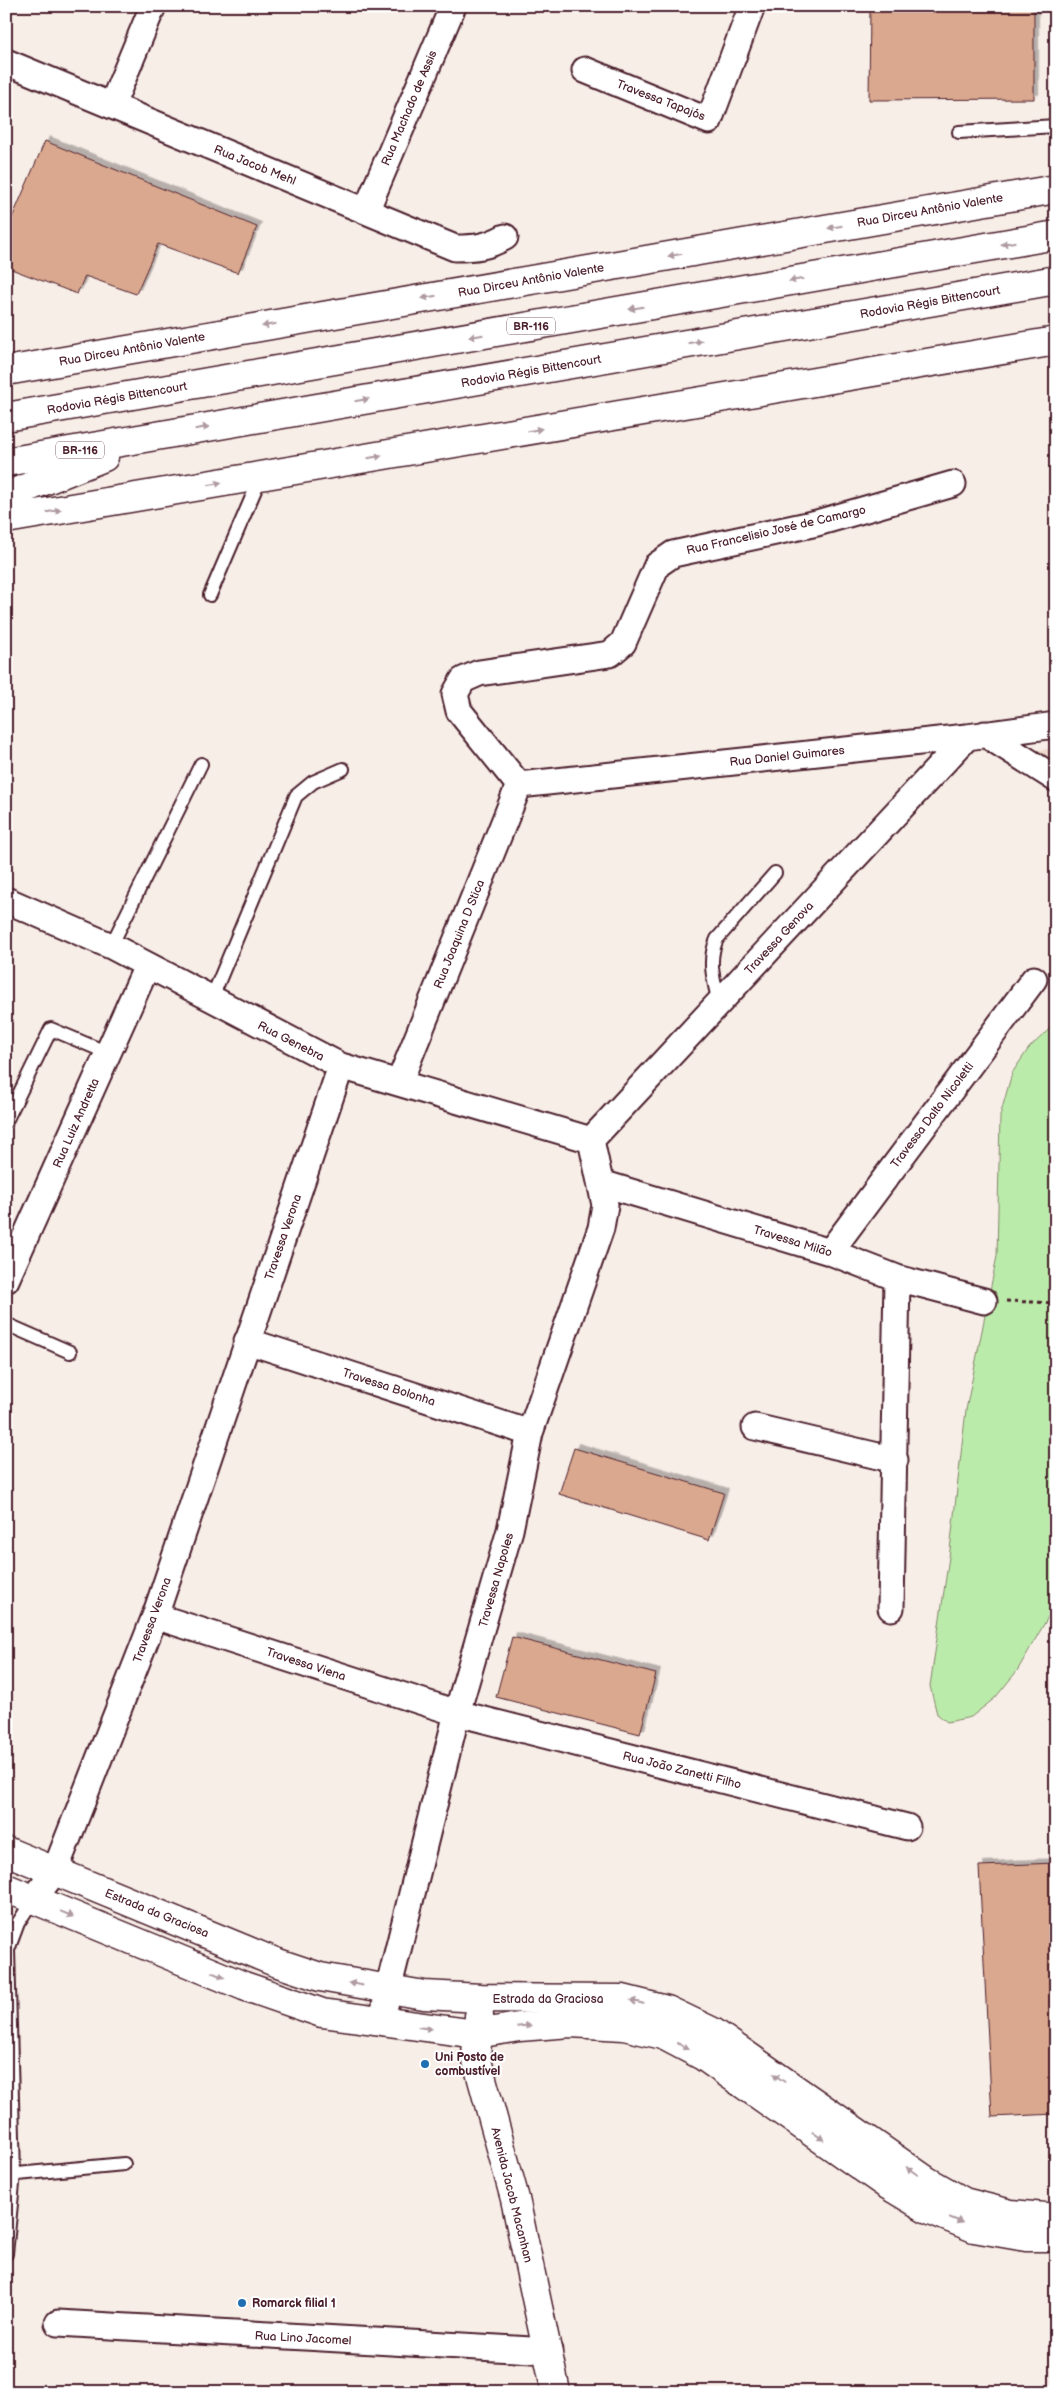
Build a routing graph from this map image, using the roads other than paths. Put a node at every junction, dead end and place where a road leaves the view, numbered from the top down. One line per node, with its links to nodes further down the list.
1 (153, 6): 6 (street)
2 (452, 6): 10 (street, Rua Machado de Assis)
3 (752, 6): 5 (street, Travessa Tapajós)
4 (6, 62): 6 (street, Rua Jacob Mehl)
5 (585, 70)
6 (112, 106): 10 (street, Rua Jacob Mehl)
7 (1056, 126): 8 (lane)
8 (959, 132)
9 (1056, 189): 15 (main road, Rua Dirceu Antônio Valente, one-way to 15)
10 (366, 211): 12 (street, Rua Jacob Mehl)
11 (1056, 235): 16 (main road, Rodovia Régis Bittencourt / BR-116, one-way to 16)
12 (505, 237)
13 (1056, 280): 17 (main road, Rodovia Régis Bittencourt / BR-116, one-way to 13)
14 (1056, 341): 19 (main road, one-way to 14)
15 (6, 371)
16 (6, 417)
17 (154, 437): 18 (main road, Rodovia Régis Bittencourt / BR-116); 21 (main road)
18 (6, 462)
19 (261, 476): 22 (main road, one-way to 19); 23 (lane)
20 (953, 484): 29 (street, Rua Francelisio José de Camargo)
21 (6, 496)
22 (6, 519)
23 (210, 594)
24 (1056, 724): 25 (street, Rua Daniel Guimares)
25 (976, 736): 28 (street); 29 (street, Rua Daniel Guimares); 36 (street, Travessa Genova)
26 (201, 764): 32 (lane)
27 (343, 769): 35 (lane)
28 (1056, 779)
29 (519, 785): 39 (street, Rua Joaquina D Stica)
30 (775, 873): 36 (lane)
31 (6, 900): 32 (street, Rua Genebra)
32 (111, 946): 33 (street, Rua Genebra)
33 (147, 966): 35 (street, Rua Genebra); 37 (street, Rua Luiz Andretta)
34 (1034, 979): 43 (street, Travessa Dalto Nicoletti)
35 (211, 1000): 38 (street, Rua Genebra)
36 (719, 1003): 41 (street, Travessa Genova)
37 (108, 1053): 40 (lane); 45 (street, Rua Luiz Andretta)
38 (341, 1066): 39 (street, Rua Genebra); 48 (street, Travessa Verona)
39 (399, 1083): 41 (street, Rua Genebra)
40 (6, 1121)
41 (591, 1140): 42 (street, Travessa Napoles)
42 (601, 1183): 43 (street, Travessa Milão); 51 (street, Travessa Napoles)
43 (830, 1252): 44 (street, Travessa Milão)
44 (897, 1278): 46 (street, Travessa Milão); 52 (street)
45 (6, 1280)
46 (984, 1301)
47 (6, 1324): 49 (lane)
48 (247, 1341): 51 (street, Travessa Bolonha); 54 (street, Travessa Verona)
49 (70, 1352)
50 (755, 1427): 52 (street)
51 (530, 1433): 55 (street, Travessa Napoles)
52 (895, 1460): 53 (street)
53 (891, 1608)
54 (155, 1616): 55 (street, Travessa Viena); 58 (street, Travessa Verona)
55 (457, 1712): 56 (street, Rua João Zanetti Filho); 61 (street, Travessa Napoles)
56 (907, 1827)
57 (6, 1852): 58 (main road, Estrada da Graciosa)
58 (55, 1871): 60 (street, Travessa Verona); 61 (main road, Estrada da Graciosa, one-way to 58)
59 (6, 1888): 60 (main road, Estrada da Graciosa)
60 (33, 1900): 63 (main road, Estrada da Graciosa, one-way to 63); 66 (lane, Travessa Verona)
61 (388, 1990): 62 (main road, Estrada da Graciosa); 63 (street, Travessa Napoles)
62 (481, 1998): 64 (main road, Avenida Jacob Macanhan); 67 (main road, Estrada da Graciosa, one-way to 62)
63 (382, 2022): 64 (main road, Estrada da Graciosa, one-way to 64)
64 (476, 2034): 68 (main road, Estrada da Graciosa, one-way to 68); 71 (main road, Avenida Jacob Macanhan)
65 (124, 2164): 66 (lane)
66 (10, 2175): 69 (lane, Travessa Verona)
67 (1056, 2218)
68 (1056, 2237)
69 (6, 2254)
70 (58, 2323): 71 (street, Rua Lino Jacomel)
71 (549, 2351): 72 (main road, Avenida Jacob Macanhan)
72 (556, 2392)

